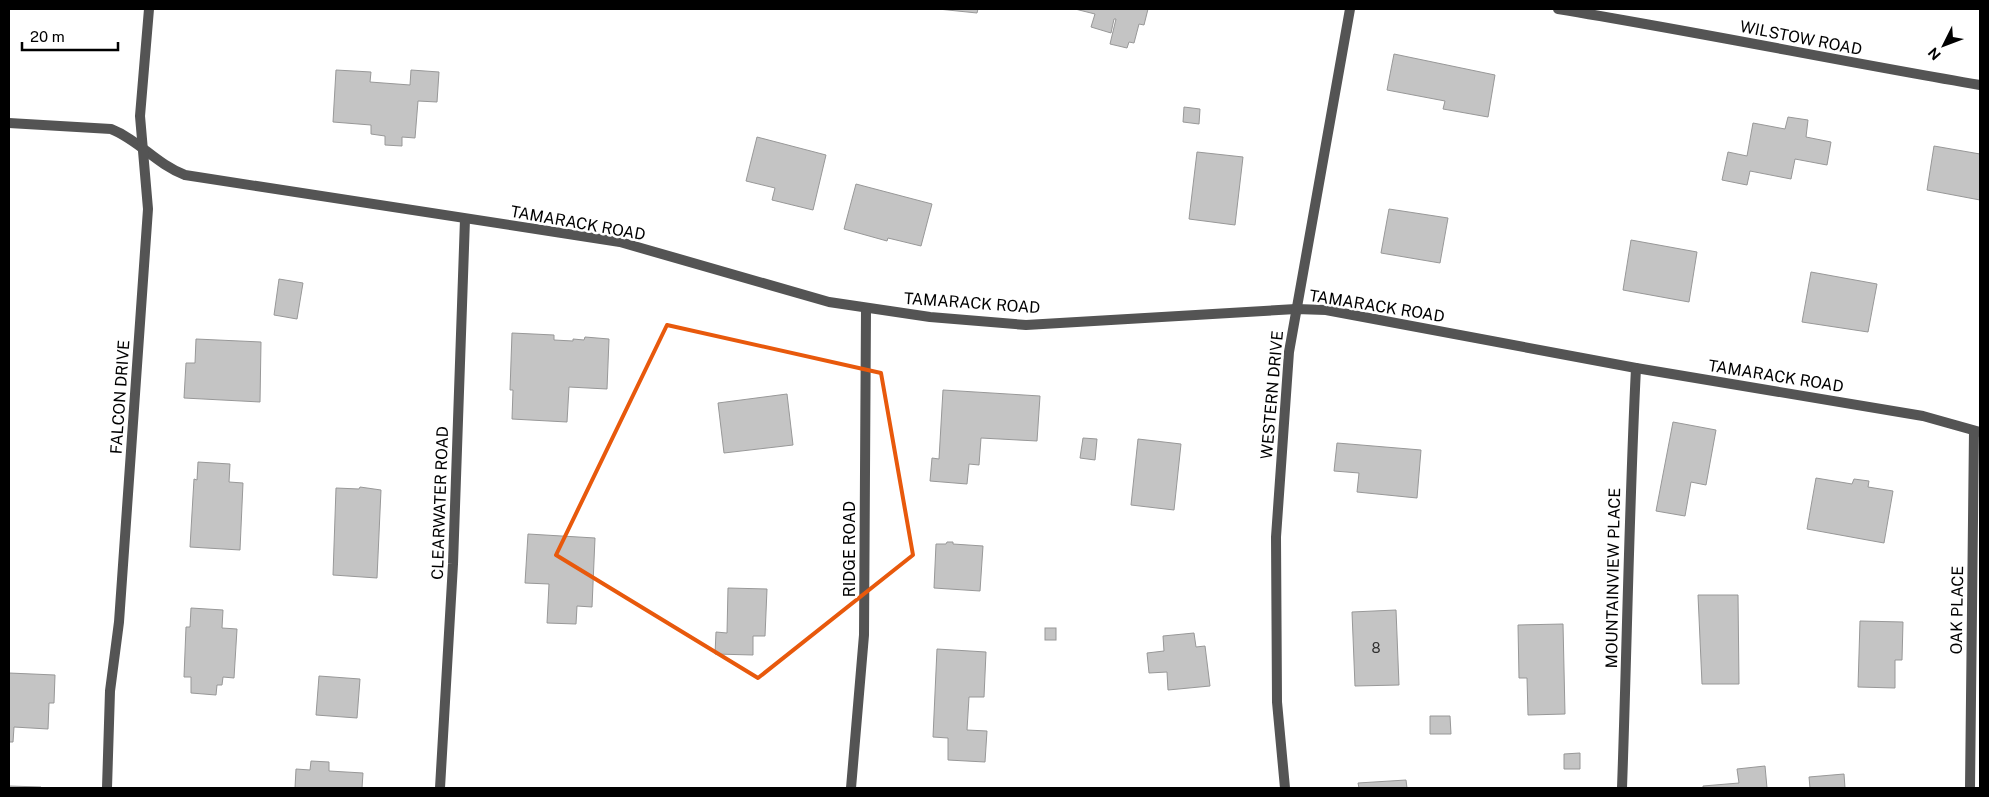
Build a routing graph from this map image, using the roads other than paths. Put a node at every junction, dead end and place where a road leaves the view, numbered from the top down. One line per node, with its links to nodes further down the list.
1 (149, 9): 6 (street, FALCON DRIVE)
2 (1350, 9): 9 (street, WESTERN DRIVE)
3 (1558, 9): 4 (street, WILSTOW ROAD)
4 (1980, 85)
5 (9, 123): 6 (street, TAMARACK ROAD)
6 (145, 150): 7 (street, TAMARACK ROAD); 12 (street, FALCON DRIVE)
7 (465, 219): 8 (street, TAMARACK ROAD); 13 (street, CLEARWATER ROAD)
8 (866, 309): 9 (street, TAMARACK ROAD); 14 (street, RIDGE ROAD)
9 (1296, 309): 10 (street, TAMARACK ROAD); 15 (street, WESTERN DRIVE)
10 (1636, 368): 11 (street, TAMARACK ROAD); 16 (street, MOUNTAINVIEW PLACE)
11 (1977, 432): 17 (street, OAK PLACE)
12 (107, 788)
13 (440, 788)
14 (852, 788)
15 (1285, 788)
16 (1622, 788)
17 (1970, 788)

